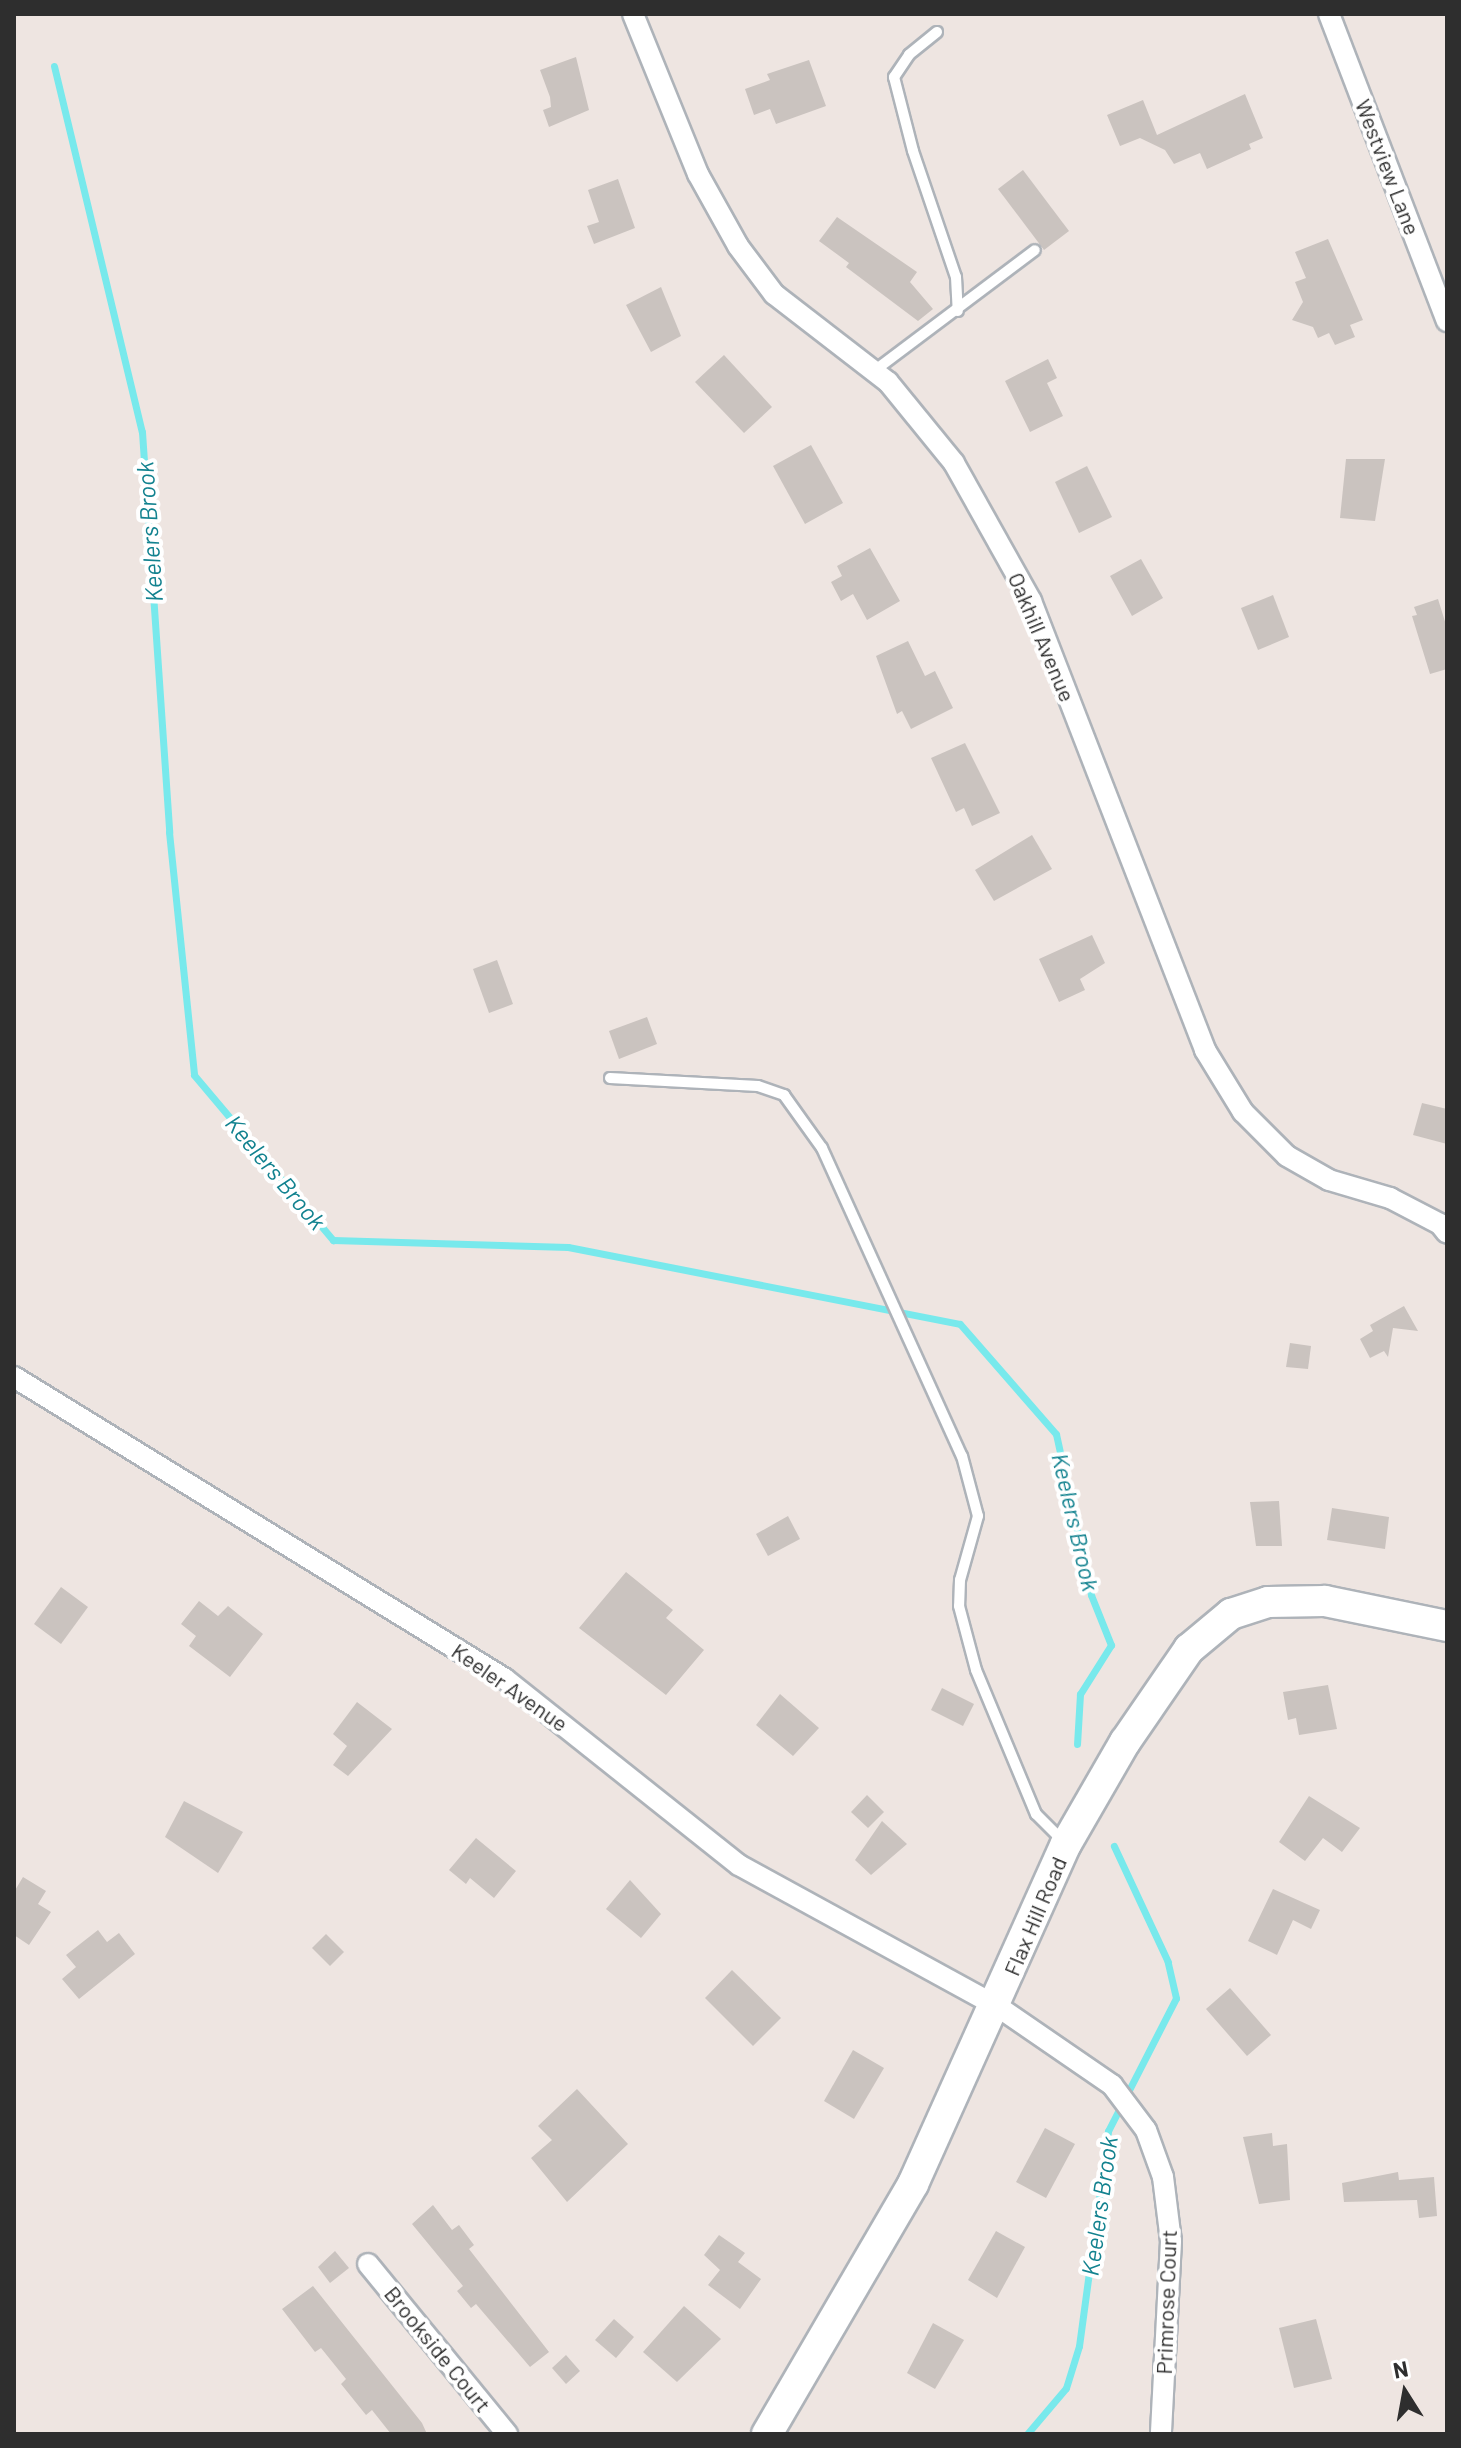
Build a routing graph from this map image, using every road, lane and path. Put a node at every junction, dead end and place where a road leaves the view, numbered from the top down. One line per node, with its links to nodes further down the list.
1 (633, 14): 7 (street, Oakhill Avenue)
2 (1329, 14): 6 (street, Westview Lane)
3 (937, 32): 5 (lane)
4 (1035, 250): 5 (lane)
5 (958, 311): 7 (lane)
6 (1447, 321)
7 (874, 371): 9 (street, Oakhill Avenue)
8 (610, 1078): 12 (lane)
9 (1447, 1233)
10 (14, 1377): 13 (street, Keeler Avenue)
11 (1447, 1626): 12 (main road, Flax Hill Road)
12 (1066, 1844): 13 (main road, Flax Hill Road)
13 (997, 2006): 16 (main road, Flax Hill Road); 17 (street, Primrose Court)
14 (368, 2264): 15 (street, Brookside Court)
15 (507, 2434)
16 (767, 2434)
17 (1161, 2434)

